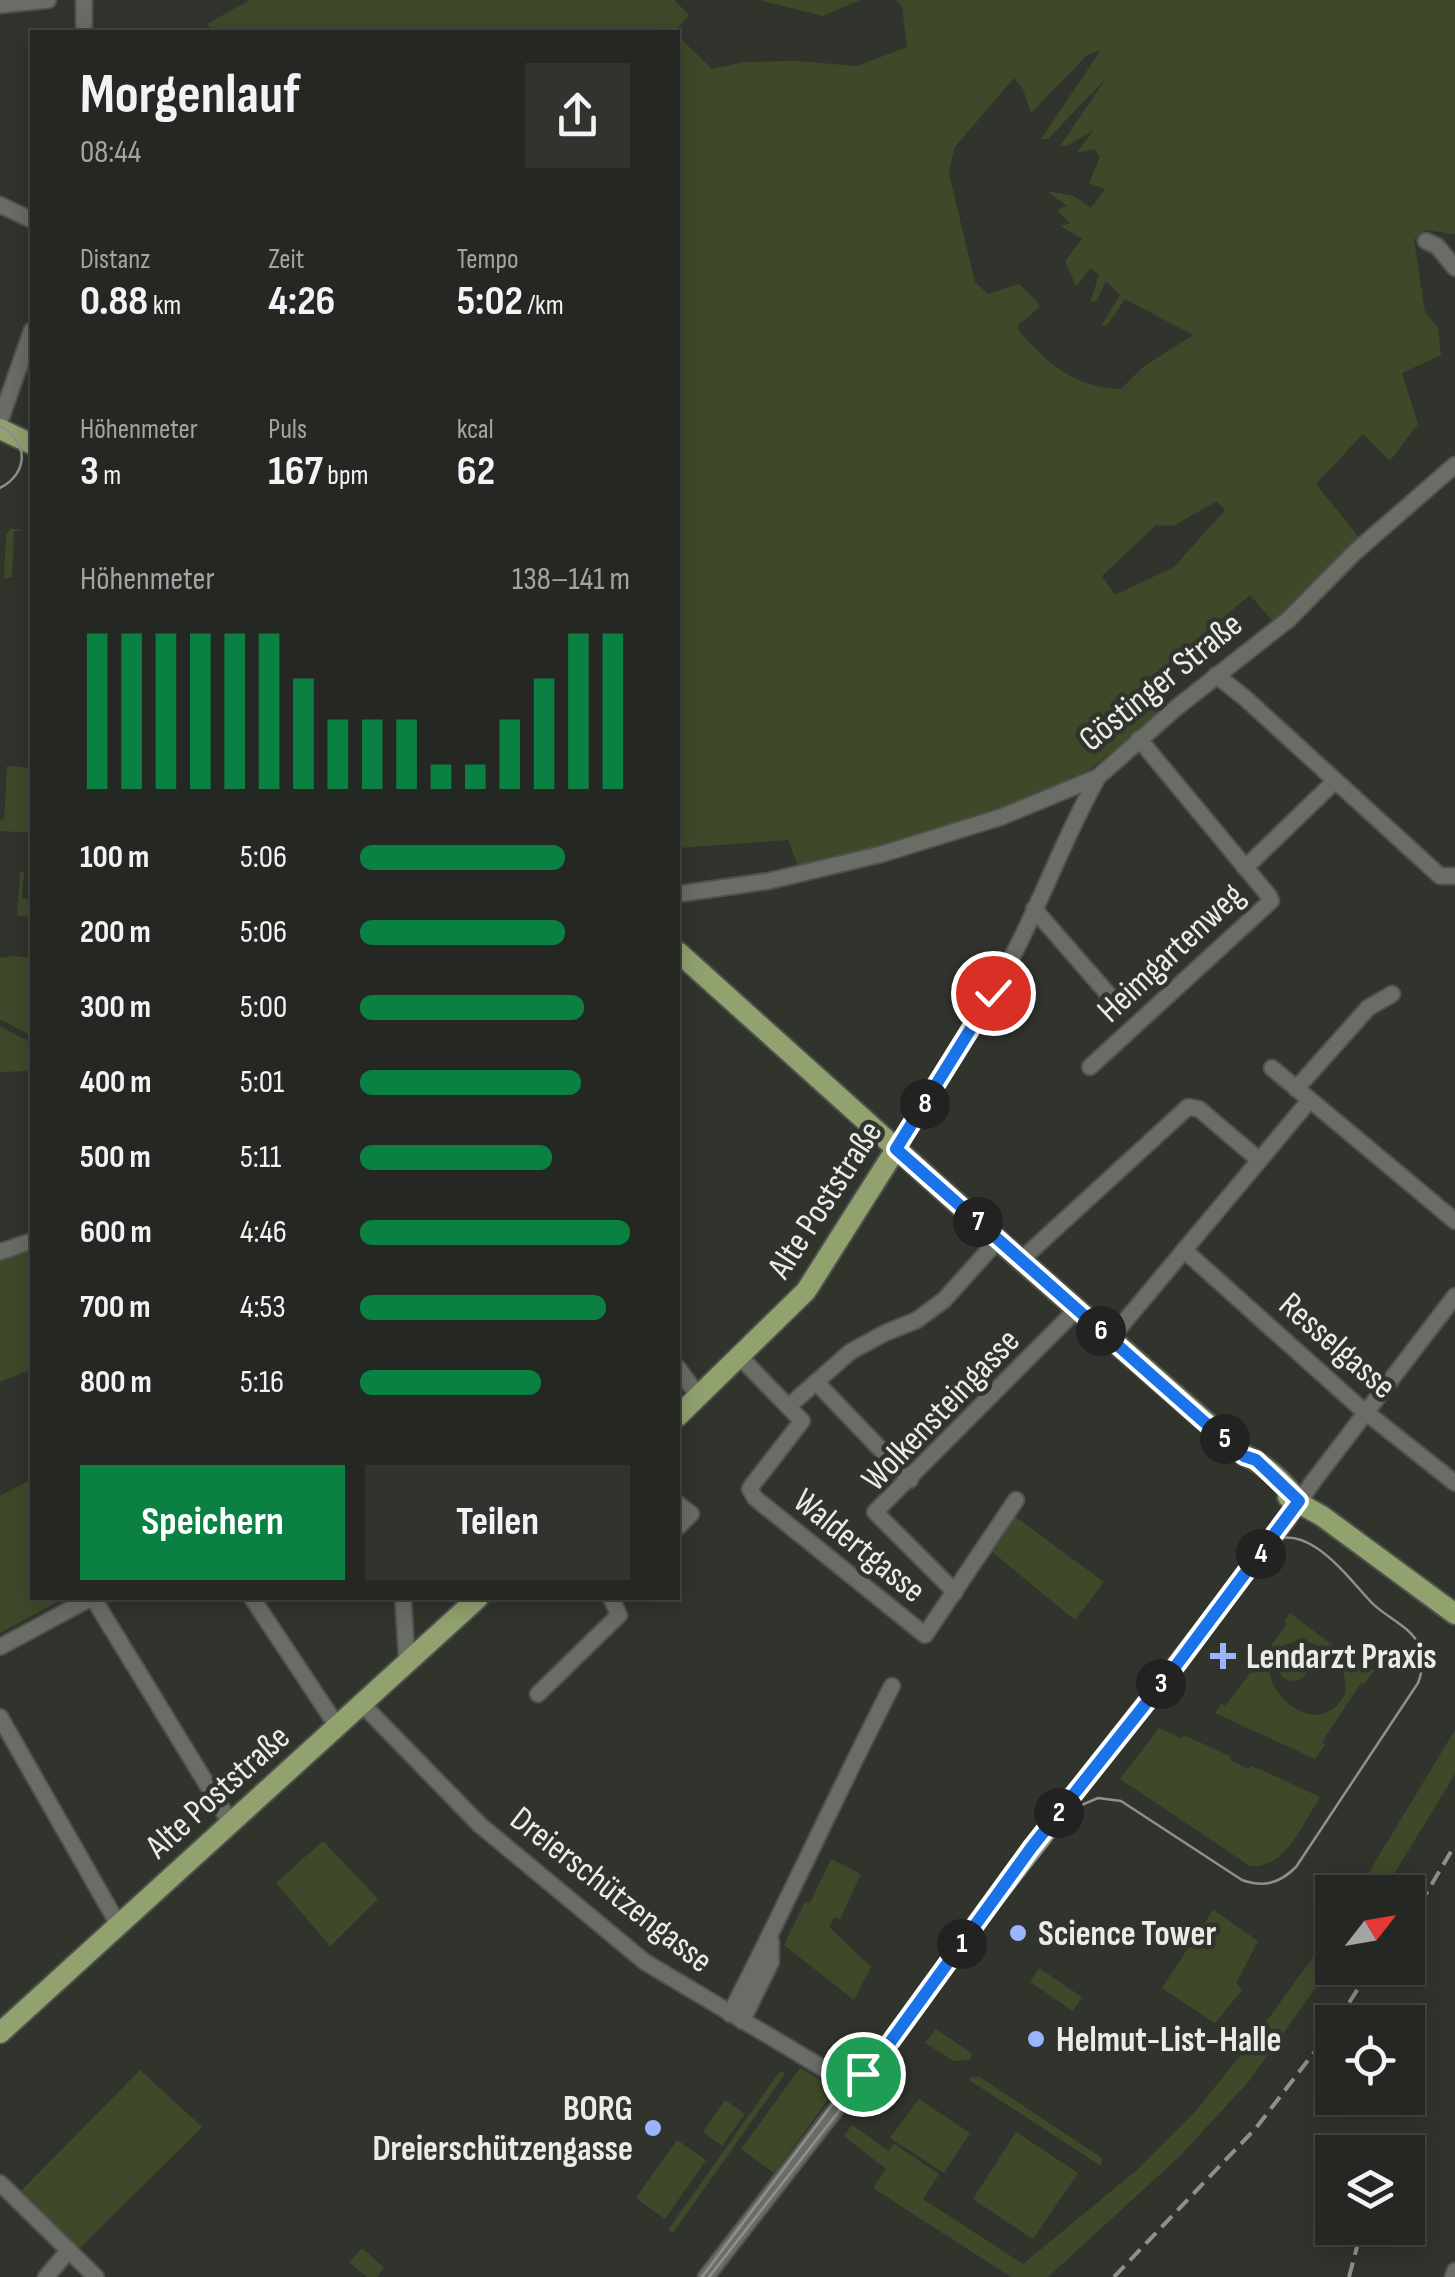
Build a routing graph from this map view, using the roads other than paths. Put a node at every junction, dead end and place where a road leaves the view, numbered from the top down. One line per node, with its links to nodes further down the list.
1 (48, 0): 3 (street)
2 (84, 0): 4 (street)
3 (0, 5)
4 (84, 30)
5 (0, 205): 6 (street)
6 (30, 219)
7 (1426, 242): 8 (street)
8 (1455, 268)
9 (30, 336): 10 (street)
10 (0, 421)
11 (0, 429): 12 (main road)
12 (30, 443)
13 (1455, 464): 14 (street, Göstinger Straße)
14 (1216, 675): 15 (street, Göstinger Straße); 17 (street)
15 (1138, 740): 16 (street, Göstinger Straße); 18 (street, Heimgartenweg)
16 (1098, 777): 20 (street, Göstinger Straße); 21 (street, Alte Poststraße)
17 (1335, 780): 18 (street); 19 (street)
18 (1245, 868): 25 (street, Heimgartenweg)
19 (1455, 876)
20 (680, 894)
21 (1034, 909): 24 (street, Heimgartenweg); 29 (street, Alte Poststraße)
22 (680, 954): 29 (main road)
23 (1392, 994): 27 (street)
24 (1115, 1002)
25 (1090, 1067)
26 (1272, 1068): 27 (street)
27 (1296, 1089): 28 (street)
28 (1309, 1101): 30 (street); 31 (street)
29 (896, 1149): 32 (main road); 40 (main road, Alte Poststraße)
30 (1258, 1159): 34 (street); 36 (street)
31 (1455, 1221)
32 (998, 1240): 36 (main road); 42 (street)
33 (30, 1242): 35 (street)
34 (1184, 1250): 39 (street); 45 (street, Resselgasse)
35 (0, 1252)
36 (1021, 1260): 38 (main road)
37 (1455, 1296): 45 (street)
38 (1077, 1309): 39 (main road); 47 (street, Wolkensteingasse)
39 (1110, 1338): 50 (main road)
40 (740, 1357): 43 (main road, Alte Poststraße); 44 (street)
41 (680, 1371): 43 (street)
42 (816, 1382): 44 (street); 47 (street)
43 (699, 1397): 46 (main road, Alte Poststraße)
44 (789, 1406): 53 (street, Waldertgasse)
45 (1366, 1411): 48 (street, Resselgasse); 50 (street)
46 (680, 1414)
47 (910, 1480): 53 (street, Wolkensteingasse)
48 (1455, 1483)
49 (1016, 1500): 53 (street)
50 (1299, 1501): 60 (main road); 72 (street)
51 (680, 1506): 52 (street)
52 (680, 1525)
53 (955, 1592)
54 (88, 1600): 61 (street)
55 (93, 1600): 68 (street)
56 (253, 1600): 67 (street)
57 (403, 1600): 62 (street)
58 (476, 1600): 62 (main road, Alte Poststraße)
59 (612, 1600): 64 (street)
60 (1455, 1614)
61 (0, 1648)
62 (408, 1661): 65 (main road, Alte Poststraße)
63 (892, 1686): 70 (street)
64 (538, 1694)
65 (361, 1703): 67 (main road, Alte Poststraße); 70 (street, Dreierschützengasse)
66 (0, 1716): 69 (street)
67 (337, 1726): 68 (main road, Alte Poststraße)
68 (230, 1822): 69 (main road, Alte Poststraße)
69 (118, 1924): 71 (main road, Alte Poststraße)
70 (736, 2017): 72 (street, Dreierschützengasse)
71 (0, 2033)
72 (854, 2086): 77 (street)
73 (0, 2183): 74 (street)
74 (69, 2250): 75 (street); 76 (street)
75 (46, 2277)
76 (96, 2277)
77 (706, 2277)

